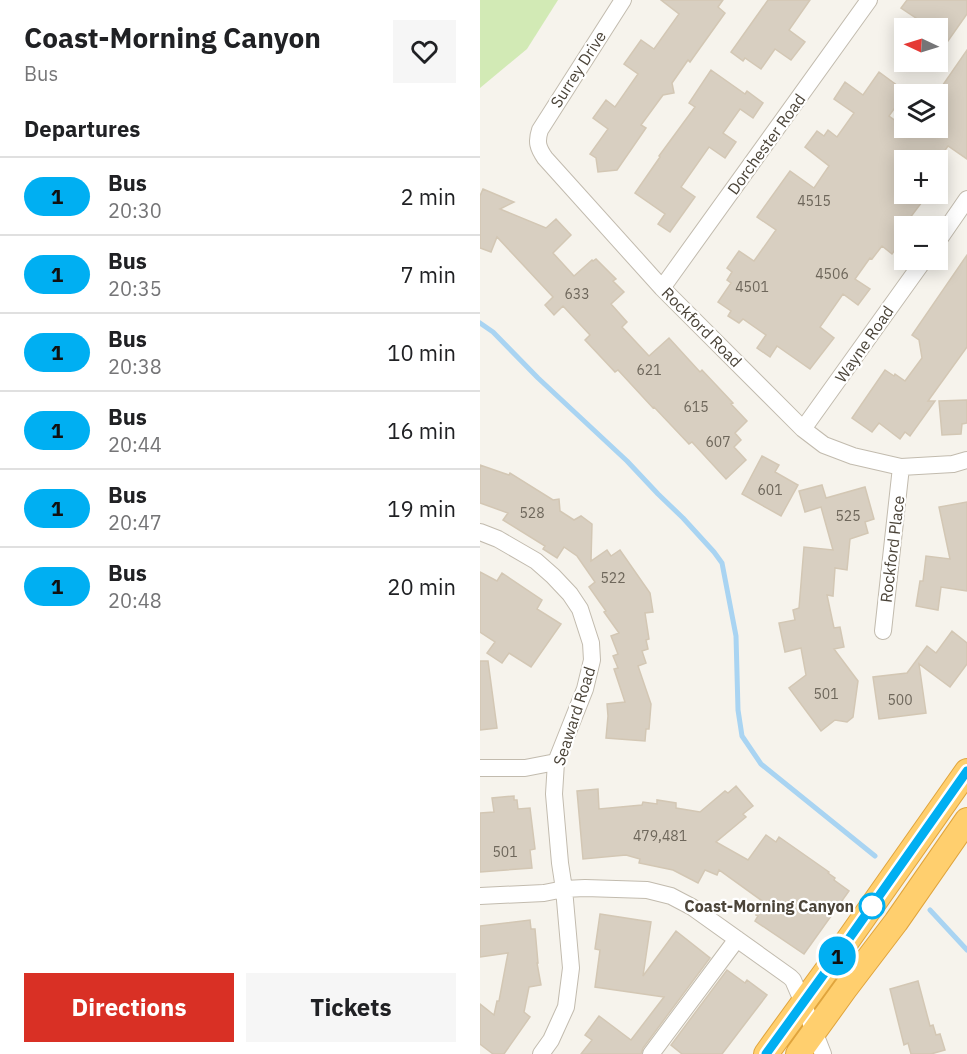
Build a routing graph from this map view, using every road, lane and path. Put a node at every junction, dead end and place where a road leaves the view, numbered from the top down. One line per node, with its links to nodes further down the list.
1 (623, 0): 3 (street, Surrey Drive)
2 (869, 0): 7 (street, Dorchester Road)
3 (537, 140): 7 (street, Rockford Road)
4 (967, 199): 5 (street)
5 (948, 227)
6 (917, 270): 8 (street, Wayne Road)
7 (662, 288): 8 (street, Rockford Road)
8 (803, 429): 10 (street, Rockford Road)
9 (967, 460): 10 (street, Rockford Road)
10 (902, 467): 12 (street, Rockford Place)
11 (480, 532): 13 (street, Seaward Road)
12 (883, 631)
13 (556, 762): 14 (street); 17 (street, Seaward Road)
14 (480, 768)
15 (967, 771): 20 (highway)
16 (961, 830): 21 (highway)
17 (564, 889): 18 (street); 19 (street); 22 (street, Seaward Road)
18 (480, 896)
19 (737, 939): 20 (street); 23 (street)
20 (803, 1003): 21 (street); 24 (highway)
21 (814, 1032): 25 (highway); 26 (street)
22 (541, 1054)
23 (651, 1054)
24 (766, 1054)
25 (798, 1054)
26 (823, 1054)

